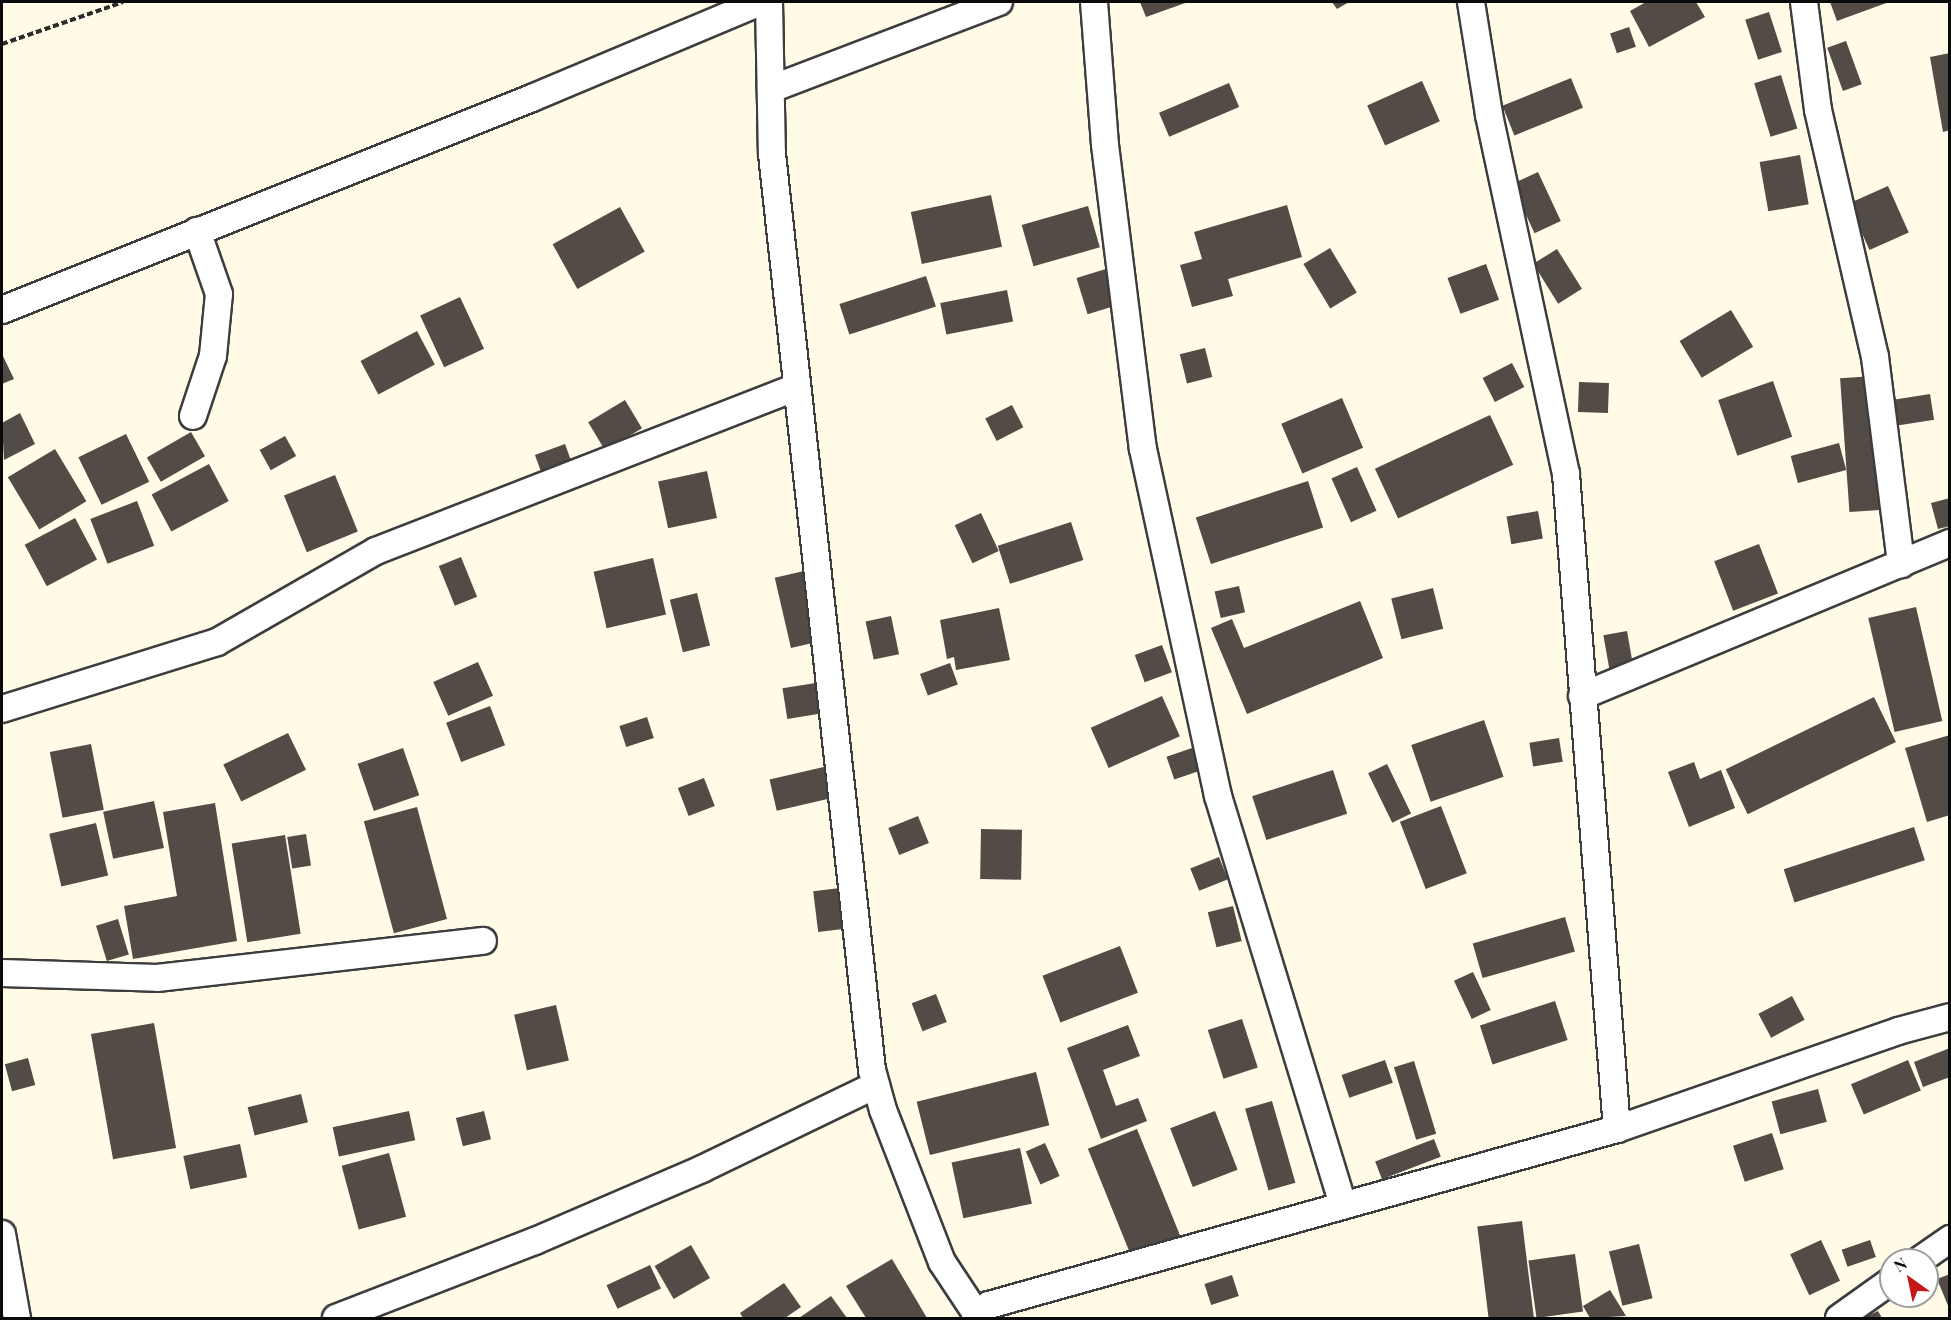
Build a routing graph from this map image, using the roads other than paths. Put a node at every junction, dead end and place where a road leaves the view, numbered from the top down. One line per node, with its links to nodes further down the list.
1 (760, 2): 8 (street)
2 (769, 2): 7 (street)
3 (999, 2): 7 (street)
4 (1094, 2): 21 (street)
5 (1471, 2): 14 (street)
6 (1804, 2): 13 (street)
7 (771, 89): 10 (street)
8 (197, 231): 9 (street); 11 (street)
9 (2, 310)
10 (795, 388): 15 (street); 19 (street)
11 (193, 416)
12 (1950, 543): 13 (street)
13 (1901, 564): 14 (street)
14 (1582, 696): 20 (street)
15 (2, 709)
16 (483, 941): 17 (street)
17 (2, 973)
18 (1950, 1017): 20 (street)
19 (876, 1085): 27 (street); 28 (street)
20 (1617, 1129): 21 (street)
21 (1343, 1204): 28 (street)
22 (2, 1234): 26 (street)
23 (1950, 1239): 24 (street)
24 (1937, 1248)
25 (1879, 1290): 29 (street)
26 (17, 1318)
27 (336, 1318)
28 (977, 1318)
29 (1839, 1318)

